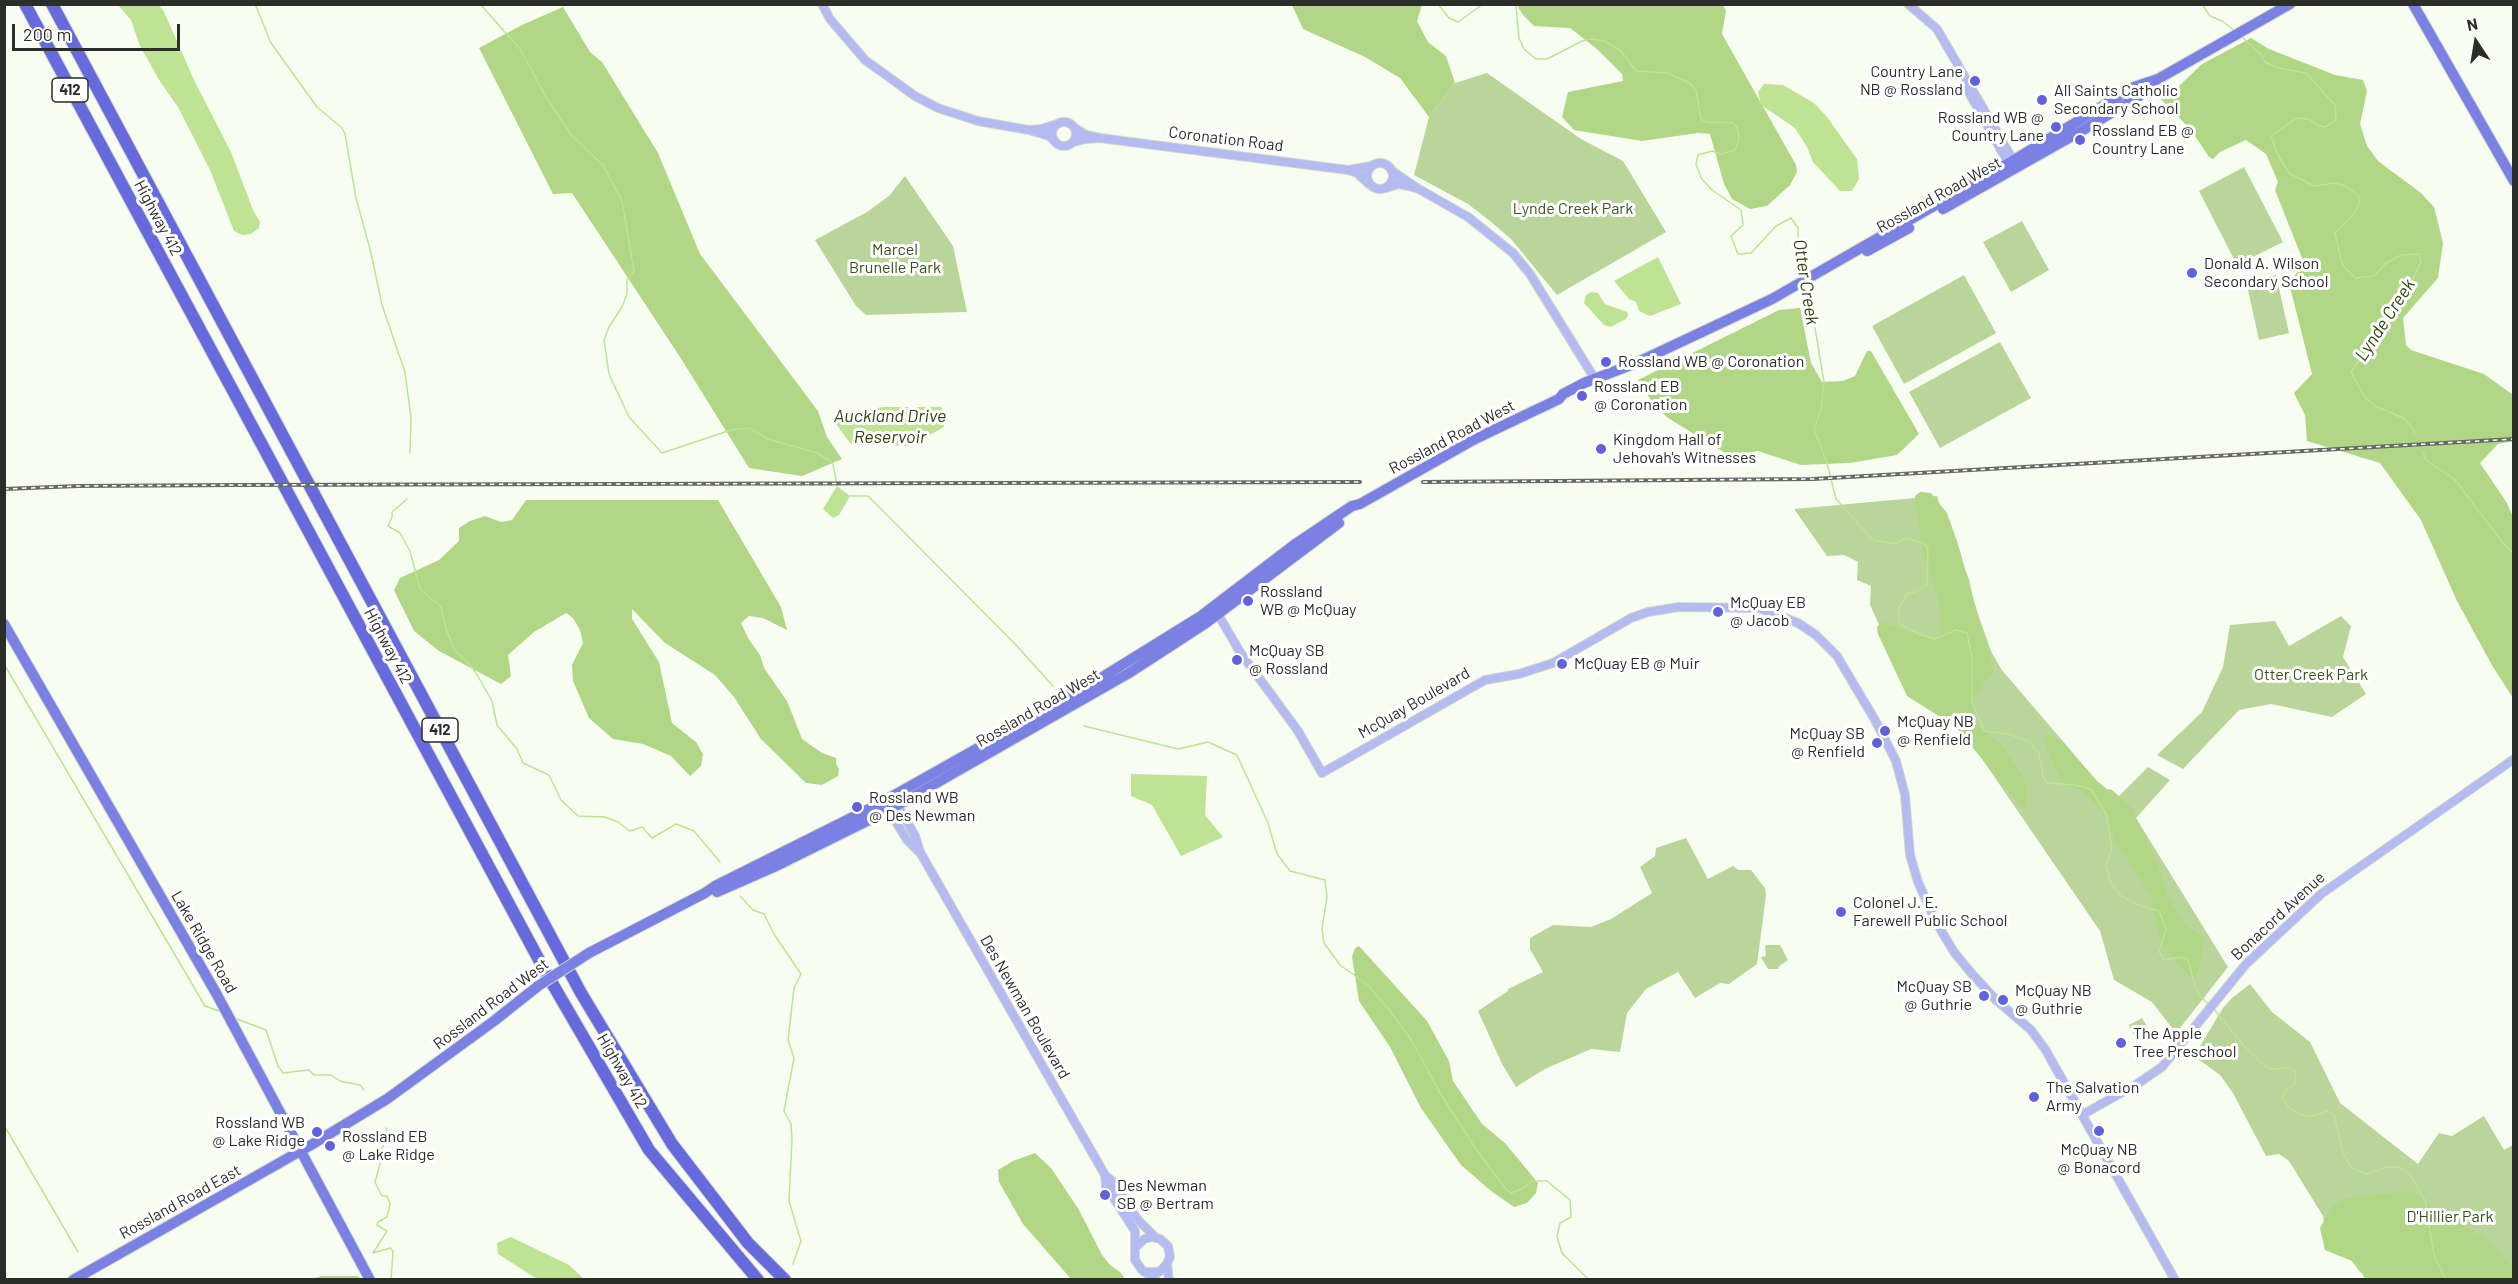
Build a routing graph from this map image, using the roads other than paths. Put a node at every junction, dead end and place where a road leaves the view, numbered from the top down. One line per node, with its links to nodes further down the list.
1 (25, 4): 35 (highway, Highway 412 / 412)
2 (52, 4): 36 (highway, Highway 412 / 412)
3 (822, 4): 9 (street)
4 (1908, 4): 14 (street)
5 (2290, 4): 14 (main road, Rossland Road West)
6 (2414, 4): 17 (main road)
7 (1057, 124): 8 (street); 9 (street); 11 (street)
8 (1075, 128): 10 (street, Coronation Road); 12 (street)
9 (1029, 130): 11 (street)
10 (1100, 138): 12 (street, Coronation Road); 15 (street, Coronation Road)
11 (1055, 141): 12 (street)
12 (1072, 142)
13 (1372, 166): 15 (street, Coronation Road); 16 (street); 18 (street)
14 (2013, 166): 21 (main road, Rossland Road West)
15 (1348, 170): 18 (street, Coronation Road)
16 (1391, 170): 19 (street); 20 (street)
17 (2514, 180)
18 (1370, 185): 19 (street)
19 (1385, 188): 20 (street)
20 (1417, 188): 21 (street)
21 (1597, 381): 22 (main road, Rossland Road West)
22 (1215, 610): 25 (main road, Rossland Road West); 26 (street, McQuay Boulevard)
23 (4, 624): 27 (main road, Lake Ridge Road)
24 (2514, 759): 26 (street, Bonacord Avenue)
25 (891, 803): 27 (main road, Rossland Road West, bridge); 28 (street, Des Newman Boulevard)
26 (2082, 1115): 39 (street, McQuay Boulevard)
27 (302, 1151): 33 (main road, Rossland Road East); 34 (main road, Lake Ridge Road)
28 (1105, 1175): 29 (street, Des Newman Boulevard); 30 (street, Des Newman Boulevard)
29 (1156, 1238): 30 (street); 31 (street)
30 (1135, 1248): 32 (street)
31 (1167, 1264): 32 (street); 38 (street)
32 (1147, 1272): 37 (street)
33 (73, 1280)
34 (370, 1280)
35 (758, 1280)
36 (785, 1280)
37 (1156, 1280)
38 (1169, 1280)
39 (2175, 1280)

